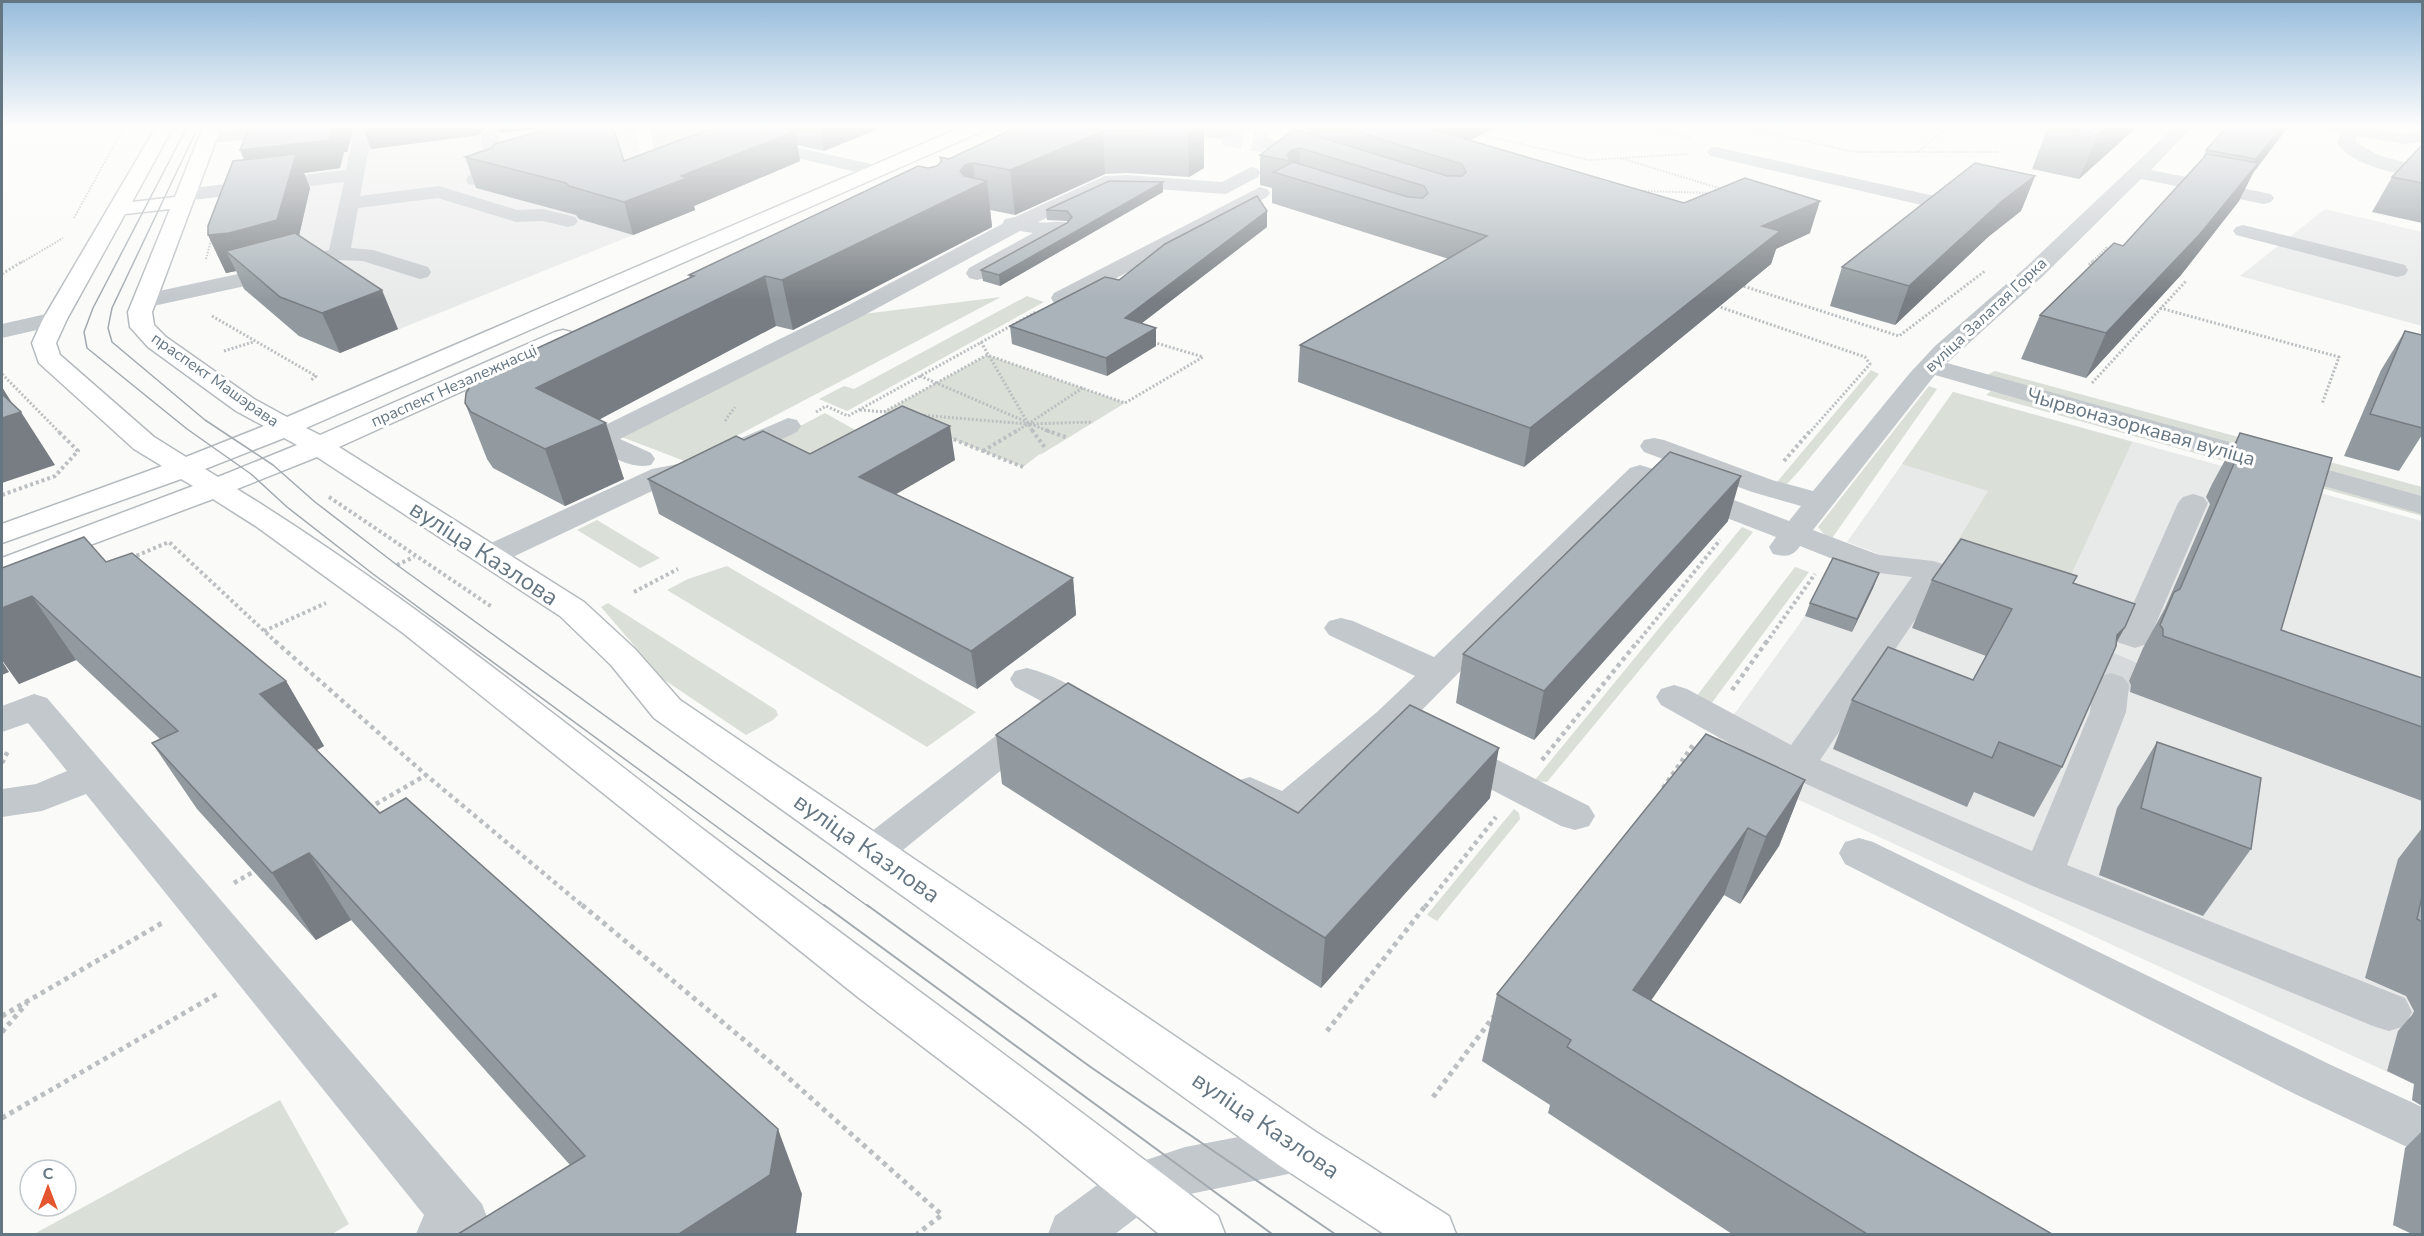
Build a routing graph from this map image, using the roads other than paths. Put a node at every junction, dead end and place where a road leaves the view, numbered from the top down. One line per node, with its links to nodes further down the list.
1 (132, 185): 20 (main road)
2 (189, 185): 17 (main road, праспект Машэрава)
3 (285, 185): 17 (street)
4 (352, 185): 18 (street)
5 (461, 185): 15 (street)
6 (845, 185): 39 (main road, праспект Незалежнасці)
7 (1099, 185): 25 (street)
8 (1138, 185): 21 (street)
9 (1180, 185): 14 (street)
10 (1232, 185): 14 (street)
11 (1859, 185): 19 (street)
12 (2122, 185): 37 (street, вуліца Залатая Горка)
13 (2198, 185): 16 (street)
14 (1226, 188): 32 (street)
15 (440, 192): 18 (street); 23 (street)
16 (2264, 198)
17 (183, 199): 20 (main road); 33 (main road, праспект Машэрава)
18 (349, 203): 28 (street)
19 (1939, 203)
20 (118, 209): 34 (main road)
21 (1093, 209)
22 (988, 218): 25 (street)
23 (568, 220)
24 (1073, 220): 26 (street)
25 (1017, 224): 26 (street); 42 (street)
26 (1053, 231): 31 (street)
27 (2243, 231): 29 (street)
28 (339, 254): 30 (street); 33 (street)
29 (2397, 270)
30 (420, 272)
31 (977, 273)
32 (1062, 298)
33 (144, 301): 39 (main road, праспект Машэрава)
34 (54, 319): 35 (street); 43 (main road)
35 (2, 330)
36 (578, 331): 40 (main road, праспект Незалежнасці)
37 (1930, 366): 45 (street, вуліца Залатая Горка); 47 (street, Чырвоназоркавая вуліца)
38 (788, 426): 50 (street)
39 (284, 428): 40 (main road, праспект Машэрава); 43 (main road, праспект Незалежнасці)
40 (318, 446): 44 (main road, праспект Незалежнасці); 50 (main road, вуліца Казлова)
41 (1654, 446): 45 (street)
42 (641, 459)
43 (182, 469): 44 (main road); 48 (main road, праспект Незалежнасці)
44 (215, 488): 51 (main road, праспект Незалежнасці); 73 (main road)
45 (1821, 502): 49 (street, вуліца Залатая Горка)
46 (2193, 503): 56 (street)
47 (2422, 505)
48 (2, 534)
49 (1789, 540): 52 (street); 57 (street)
50 (489, 556): 67 (main road, вуліца Казлова)
51 (2, 569)
52 (1933, 570): 53 (street); 62 (street)
53 (2012, 596)
54 (2045, 607): 56 (street)
55 (1341, 628): 57 (street)
56 (2123, 660): 69 (street)
57 (1439, 673): 61 (street)
58 (1027, 679): 67 (street)
59 (1674, 697): 62 (street)
60 (2, 720): 63 (street)
61 (1390, 721): 64 (street); 66 (street)
62 (1797, 765): 69 (street)
63 (93, 776): 65 (street); 74 (street)
64 (1225, 778)
65 (2, 803)
66 (1575, 816)
67 (873, 852): 72 (main road, вуліца Казлова)
68 (1859, 853): 71 (street)
69 (2043, 873): 70 (street)
70 (2389, 1012)
71 (2422, 1131)
72 (1298, 1149): 73 (street); 77 (main road, вуліца Казлова)
73 (1137, 1186): 75 (street); 76 (main road)
74 (442, 1234)
75 (1074, 1234)
76 (1199, 1234)
77 (1430, 1234)

